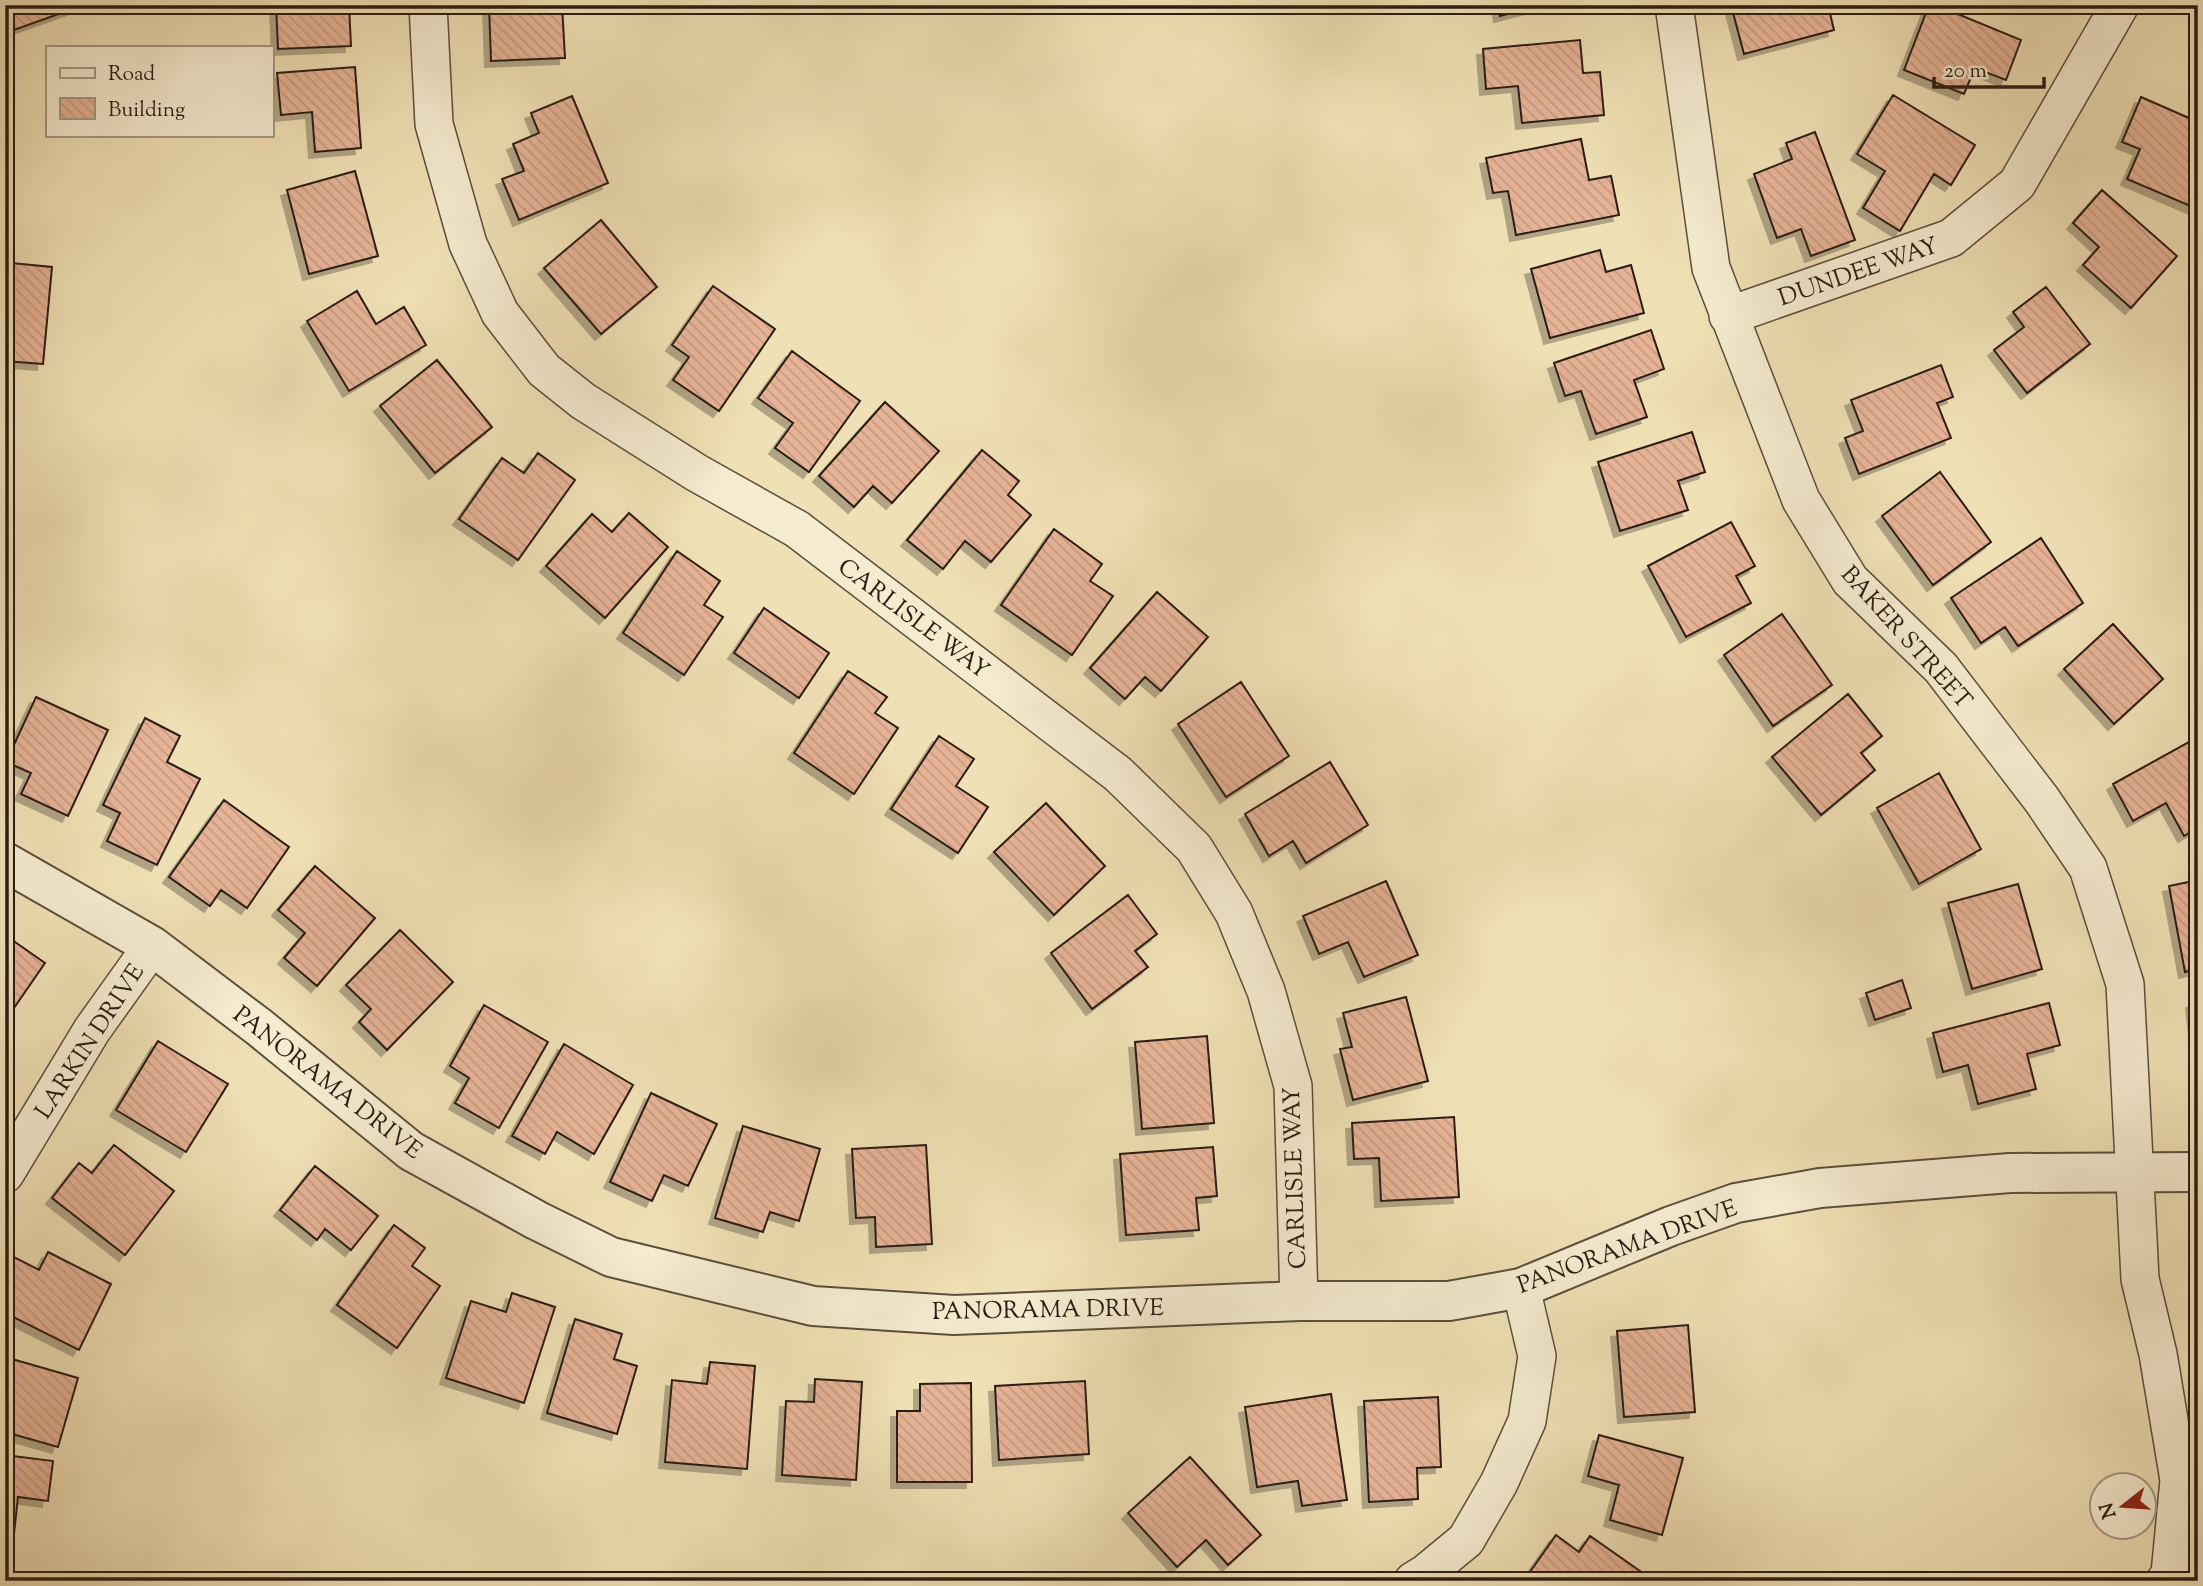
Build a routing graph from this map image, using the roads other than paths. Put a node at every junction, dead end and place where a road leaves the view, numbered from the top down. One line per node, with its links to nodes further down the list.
1 (428, 5): 11 (street, CARLISLE WAY)
2 (1674, 5): 4 (street, BAKER STREET)
3 (2120, 5): 4 (street, DUNDEE WAY)
4 (1728, 316): 7 (street, BAKER STREET)
5 (5, 862): 6 (street, PANORAMA DRIVE)
6 (152, 946): 9 (street, LARKIN DRIVE); 11 (street, PANORAMA DRIVE)
7 (2134, 1172): 8 (street, PANORAMA DRIVE); 10 (street, PANORAMA DRIVE); 13 (street, BAKER STREET)
8 (2198, 1172)
9 (5, 1174)
10 (1521, 1288): 11 (street, PANORAMA DRIVE); 12 (street)
11 (1299, 1301)
12 (1413, 1581)
13 (2165, 1581)

